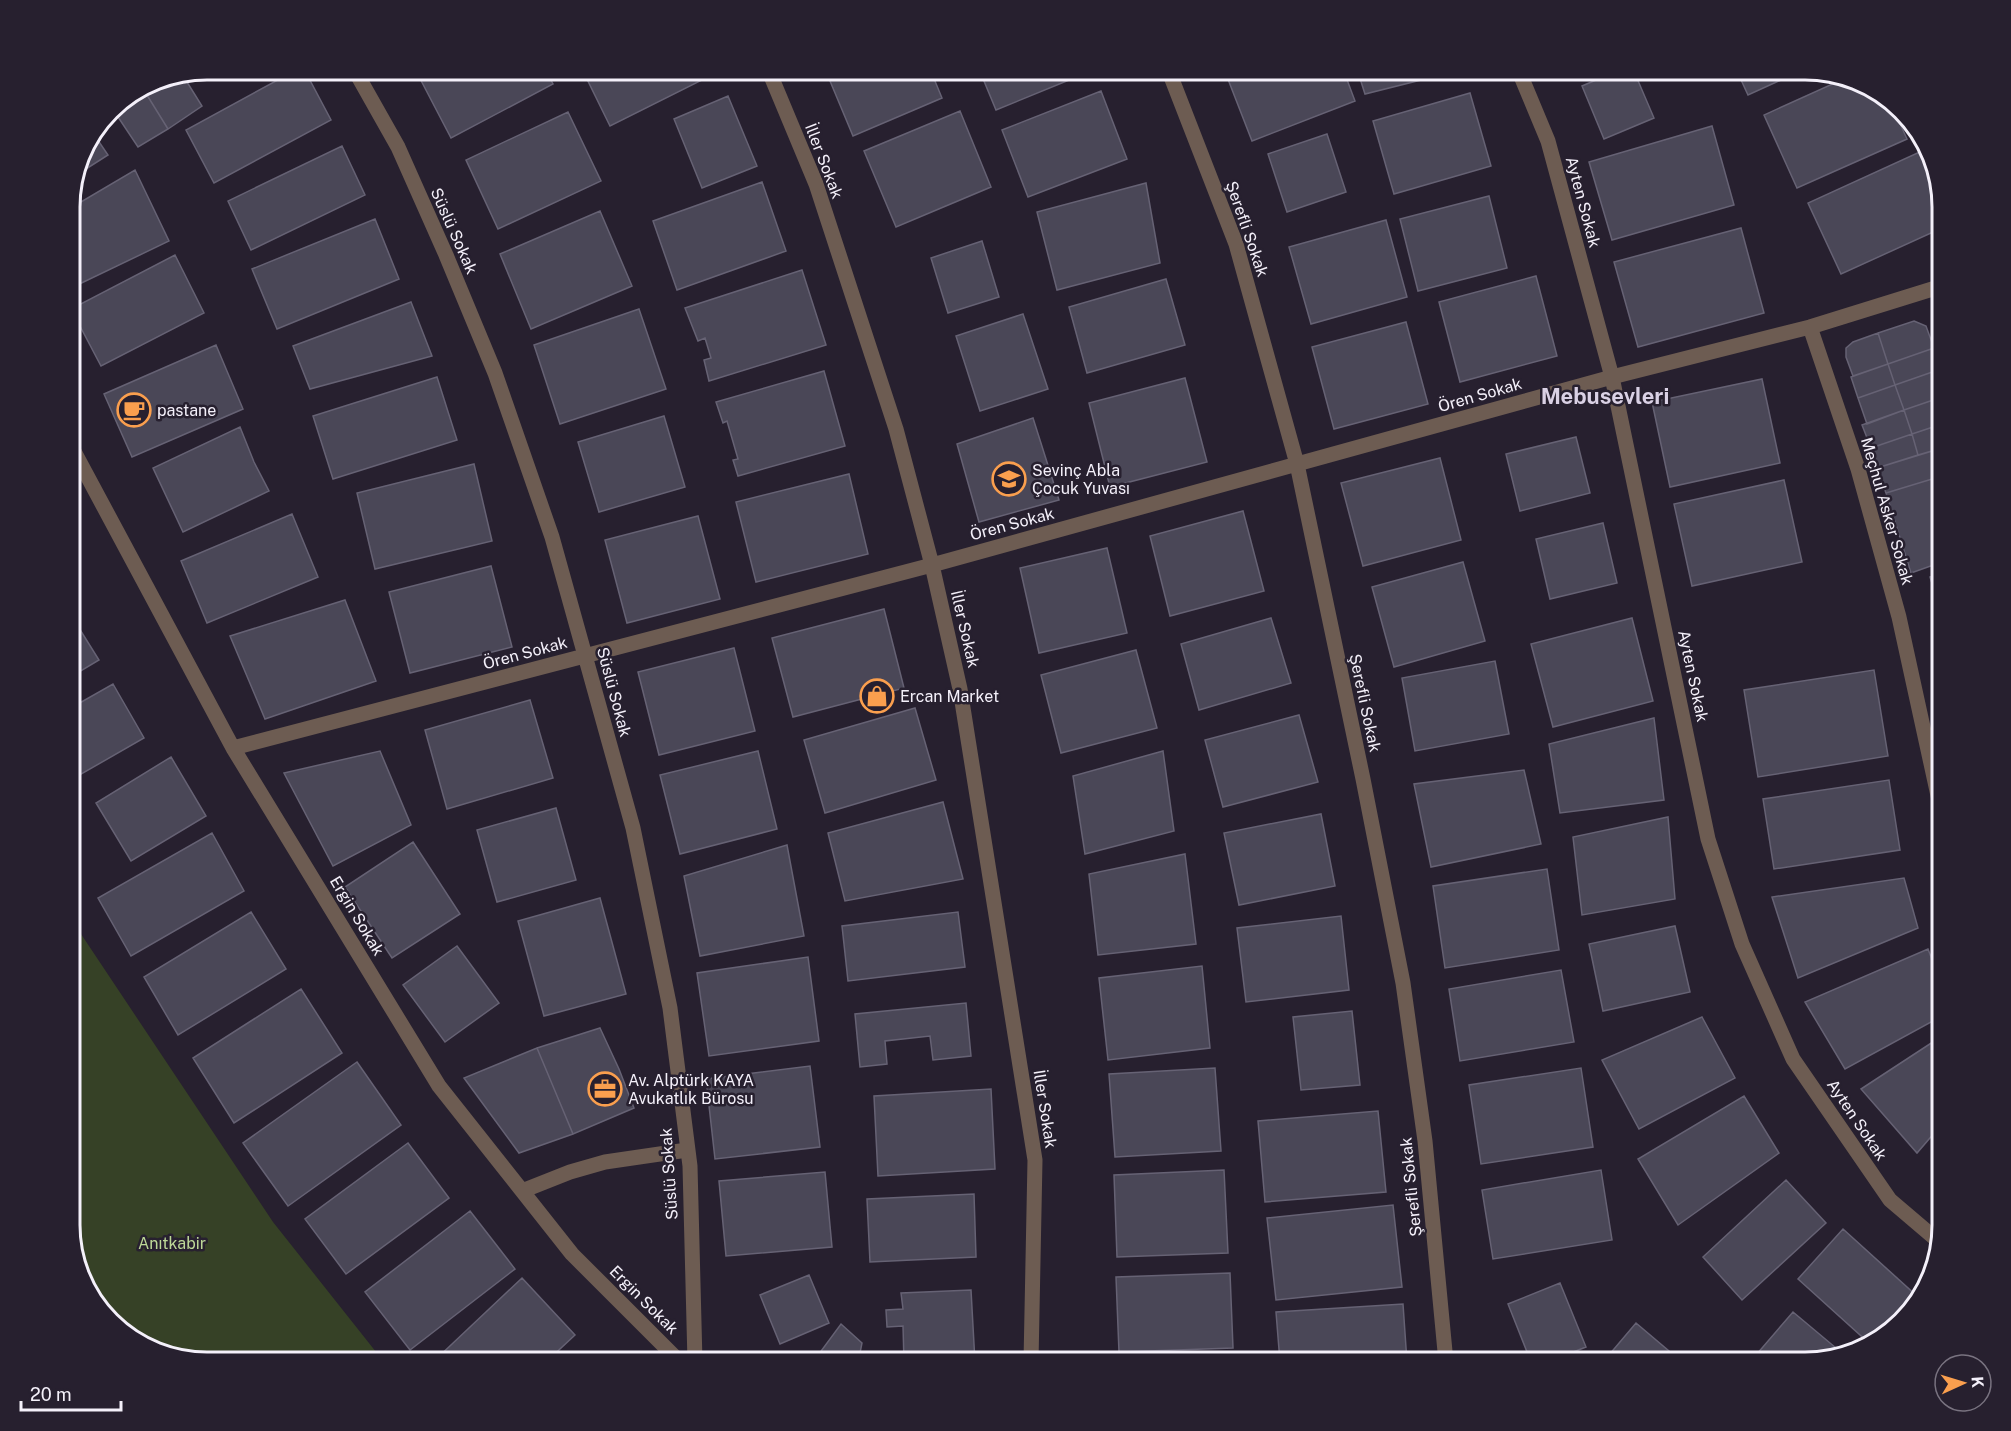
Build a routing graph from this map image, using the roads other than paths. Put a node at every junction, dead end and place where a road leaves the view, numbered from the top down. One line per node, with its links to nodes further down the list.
1 (360, 80): 11 (street, Süslü Sokak)
2 (773, 80): 10 (street, İller Sokak)
3 (1172, 80): 9 (street, Şerefli Sokak)
4 (1523, 80): 7 (street, Ayten Sokak)
5 (1932, 289): 6 (street, Ören Sokak)
6 (1809, 327): 7 (street, Ören Sokak); 13 (street, Meçhul Asker Sokak)
7 (1612, 377): 9 (street, Ören Sokak); 16 (street, Ayten Sokak)
8 (80, 463): 12 (street, Ergin Sokak)
9 (1297, 464): 10 (street, Ören Sokak); 20 (street, Şerefli Sokak)
10 (932, 565): 11 (street, Ören Sokak); 19 (street, İller Sokak)
11 (586, 656): 12 (street, Ören Sokak); 14 (street, Süslü Sokak)
12 (233, 748): 15 (street, Ergin Sokak)
13 (1932, 768)
14 (687, 1150): 15 (street); 18 (street, Süslü Sokak)
15 (522, 1191): 17 (street, Ergin Sokak)
16 (1931, 1235)
17 (670, 1352)
18 (694, 1352)
19 (1031, 1352)
20 (1445, 1352)

